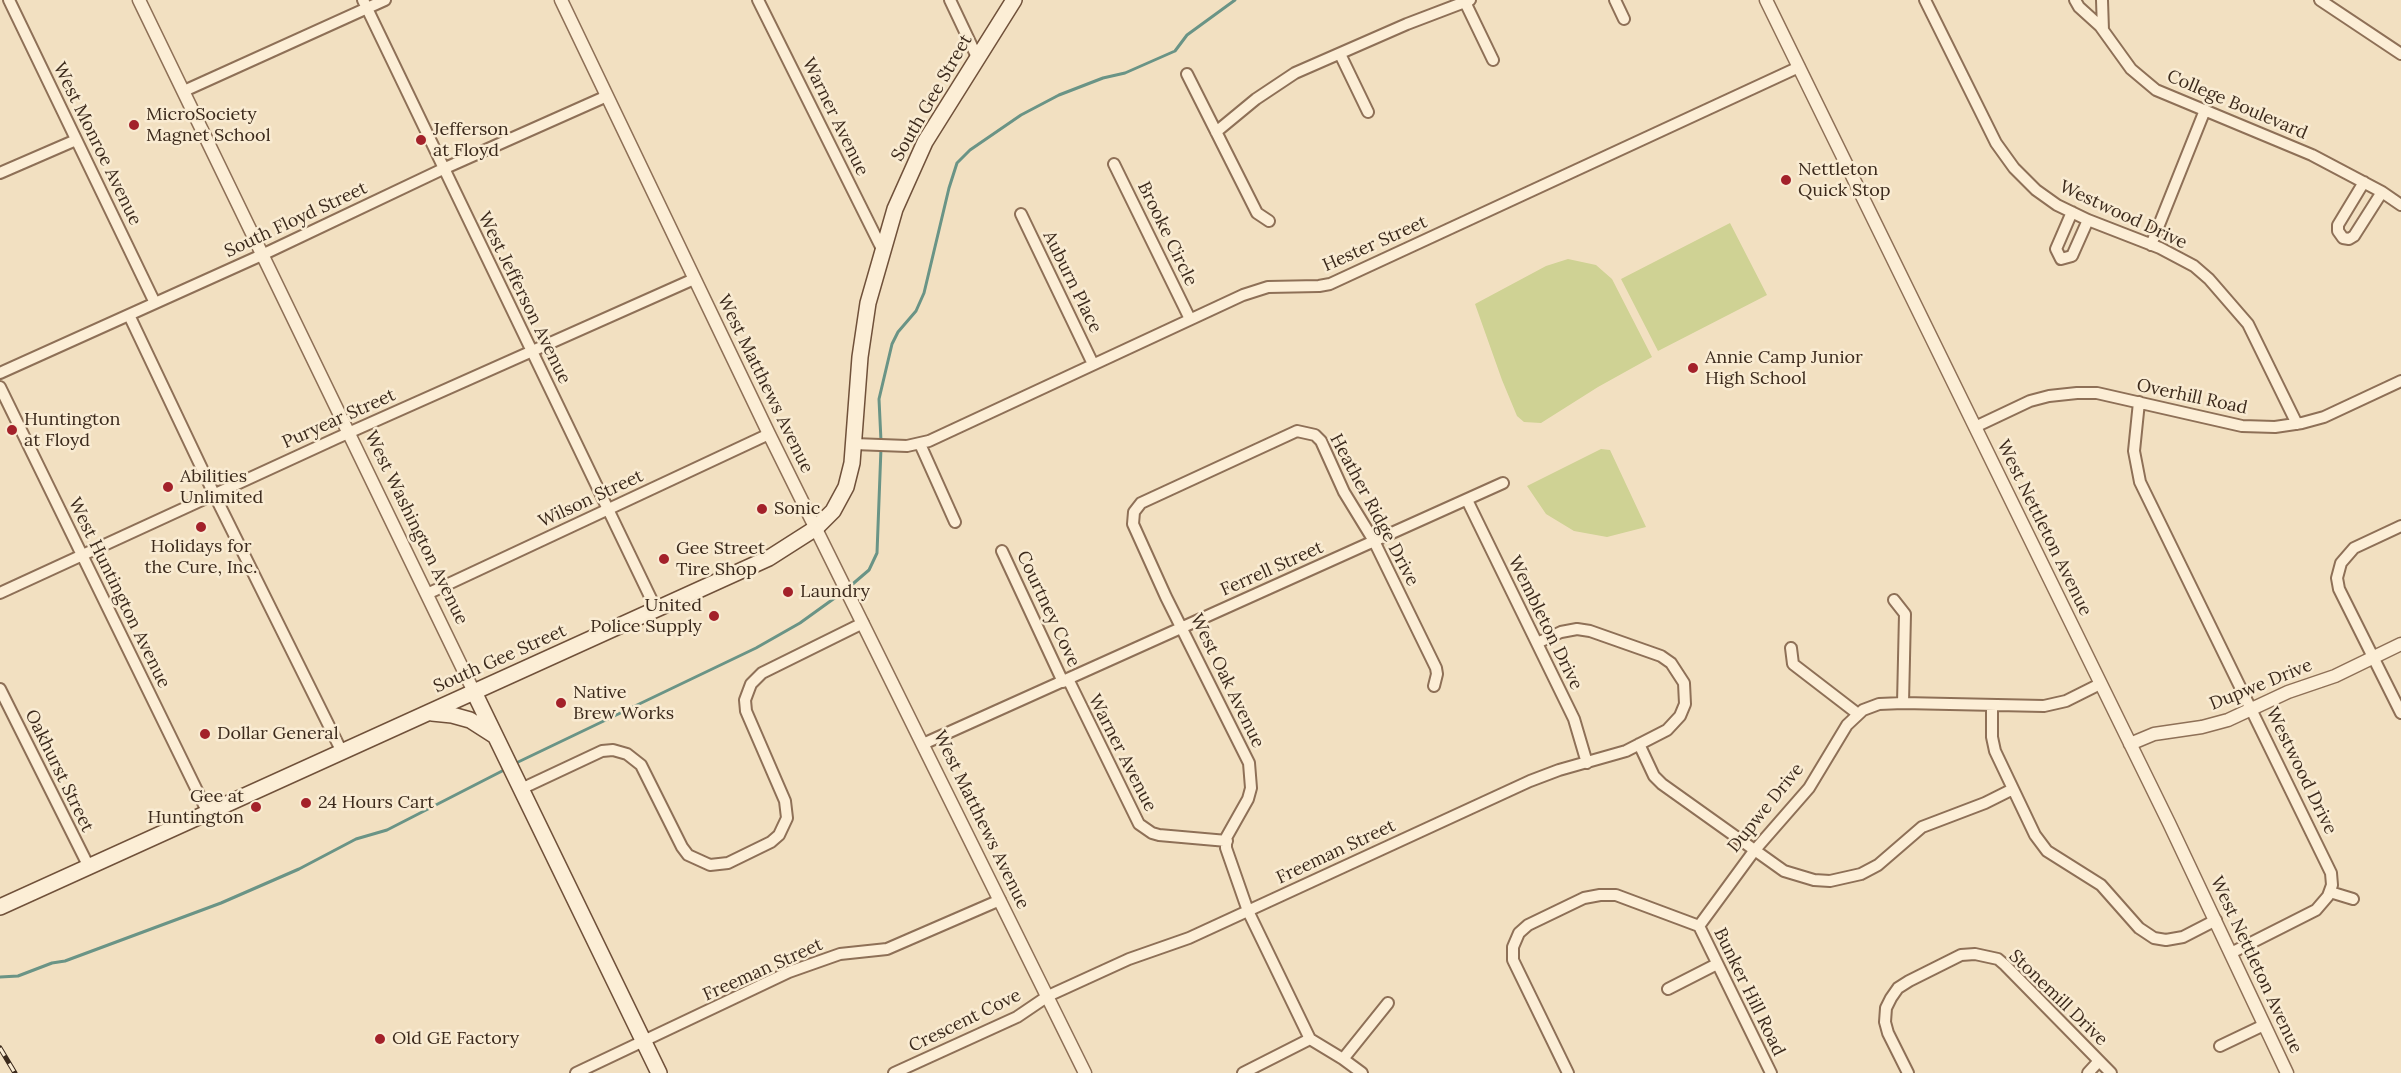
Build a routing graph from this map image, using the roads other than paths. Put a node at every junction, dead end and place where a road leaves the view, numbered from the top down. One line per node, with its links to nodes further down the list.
1 (9, 0): 29 (street, West Monroe Avenue)
2 (139, 0): 24 (street, West Washington Avenue)
3 (385, 0): 15 (street)
4 (561, 0): 25 (street, West Matthews Avenue)
5 (758, 0): 41 (street, Warner Avenue)
6 (950, 0): 20 (street)
7 (1014, 0): 20 (main road, South Gee Street)
8 (1615, 0): 16 (street)
9 (1766, 0): 22 (street, West Nettleton Avenue)
10 (1925, 0): 36 (street, Westwood Drive)
11 (2075, 0): 17 (street, College Boulevard)
12 (2102, 0): 17 (street)
13 (2320, 0): 19 (street)
14 (1468, 1): 18 (street); 21 (street)
15 (365, 4): 24 (street); 31 (street, West Jefferson Avenue)
16 (1624, 20)
17 (2103, 30): 26 (street, College Boulevard)
18 (1340, 54): 27 (street); 28 (street)
19 (2401, 54)
20 (977, 57): 41 (main road, South Gee Street)
21 (1493, 60)
22 (1799, 67): 46 (street, Hester Street); 54 (street, West Nettleton Avenue)
23 (1187, 74): 28 (street)
24 (184, 91): 42 (street, West Washington Avenue)
25 (607, 96): 31 (street, South Floyd Street); 43 (street, West Matthews Avenue)
26 (2205, 110): 33 (street, College Boulevard); 40 (street)
27 (1368, 112)
28 (1216, 132): 39 (street)
29 (76, 140): 32 (street); 44 (street, West Monroe Avenue)
30 (1114, 164): 46 (street, Brooke Circle)
31 (443, 169): 42 (street, South Floyd Street); 47 (street, West Jefferson Avenue)
32 (0, 173)
33 (2364, 182): 34 (street, College Boulevard); 34 (street)
34 (2382, 192): 35 (street, College Boulevard)
35 (2401, 206)
36 (2072, 212): 38 (street, Westwood Drive); 38 (street)
37 (1021, 214): 48 (street, Auburn Place)
38 (2088, 220): 40 (street, Westwood Drive)
39 (1269, 221)
40 (2151, 245): 53 (street, Westwood Drive)
41 (882, 249): 57 (main road, South Gee Street)
42 (264, 254): 44 (street, South Floyd Street); 55 (street, West Washington Avenue)
43 (694, 279): 47 (street, Puryear Street); 56 (street, West Matthews Avenue)
44 (155, 303): 45 (street, South Floyd Street)
45 (129, 315): 49 (street, South Floyd Street); 60 (street)
46 (1190, 319): 48 (street, Hester Street)
47 (532, 351): 55 (street, Puryear Street); 62 (street, West Jefferson Avenue)
48 (1093, 364): 58 (street, Hester Street)
49 (0, 373)
50 (2401, 381): 53 (street, Overhill Road)
51 (0, 387): 69 (street, West Huntington Avenue)
52 (2139, 402): 53 (street, Overhill Road); 54 (street, Overhill Road); 87 (street, Westwood Drive)
53 (2297, 424)
54 (1974, 427): 81 (street, West Nettleton Avenue)
55 (349, 433): 60 (street, Puryear Street); 71 (street, West Washington Avenue)
56 (769, 434): 62 (street, Wilson Street); 66 (street, West Matthews Avenue)
57 (861, 444): 58 (street, Hester Street); 66 (main road, South Gee Street)
58 (920, 444): 64 (street)
59 (1503, 483): 61 (street, Ferrell Street)
60 (214, 494): 69 (street, Puryear Street); 95 (street)
61 (1467, 500): 67 (street, Ferrell Street); 76 (street, Wembleton Drive)
62 (609, 509): 71 (street, Wilson Street); 73 (street, West Jefferson Avenue)
63 (1134, 512): 67 (street, Heather Ridge Drive); 75 (street, West Oak Avenue)
64 (956, 522)
65 (2401, 526): 79 (street)
66 (816, 528): 73 (main road, South Gee Street); 74 (street, West Matthews Avenue)
67 (1374, 541): 75 (street, Ferrell Street); 82 (street, Heather Ridge Drive)
68 (1002, 551): 80 (street, Courtney Cove)
69 (82, 554): 70 (street, Puryear Street); 99 (street, West Huntington Avenue)
70 (0, 593)
71 (427, 594): 84 (street, West Washington Avenue)
72 (1894, 600): 85 (street)
73 (656, 609): 84 (main road, South Gee Street)
74 (863, 623): 92 (street, West Matthews Avenue); 97 (street)
75 (1183, 627): 80 (street, Ferrell Street); 100 (street, West Oak Avenue)
76 (1537, 643): 93 (street, Freeman Street); 96 (street, Wembleton Drive)
77 (2401, 644): 79 (street, Dupwe Drive)
78 (1791, 648): 90 (street)
79 (2374, 657): 87 (street, Dupwe Drive); 89 (street)
80 (1065, 680): 92 (street, Ferrell Street); 100 (street, Warner Avenue)
81 (2100, 684): 86 (street); 94 (street, West Nettleton Avenue)
82 (1434, 686)
83 (0, 688): 102 (street, Oakhurst Street)
84 (474, 692): 88 (main road, South Gee Street); 91 (main road, West Washington Avenue)
85 (1903, 703): 86 (street); 90 (street)
86 (1992, 705): 98 (street)
87 (2252, 709): 94 (street, Dupwe Drive); 103 (street, Westwood Drive)
88 (429, 712): 91 (main road); 95 (main road, South Gee Street)
89 (2401, 713)
90 (1858, 714): 101 (street, Dupwe Drive)
91 (498, 743): 97 (main road, West Washington Avenue)
92 (923, 744): 105 (street, West Matthews Avenue)
93 (1639, 744): 96 (street, Freeman Street); 101 (street)
94 (2130, 744): 108 (street, West Nettleton Avenue)
95 (342, 752): 99 (main road, South Gee Street)
96 (1587, 763): 107 (street, Freeman Street)
97 (520, 786): 117 (main road, West Washington Avenue)
98 (2013, 789): 101 (street); 108 (street)
99 (208, 813): 102 (main road, South Gee Street)
100 (1227, 842): 107 (street)
101 (1754, 850): 109 (street, Dupwe Drive)
102 (89, 867): 106 (main road, South Gee Street)
103 (2330, 892): 104 (street); 110 (street)
104 (2353, 899)
105 (1000, 900): 113 (street, West Matthews Avenue); 117 (street, Freeman Street)
106 (0, 907)
107 (1248, 911): 113 (street, Freeman Street); 116 (street)
108 (2216, 920): 110 (street, West Nettleton Avenue)
109 (1699, 926): 111 (street, Bunker Hill Road); 127 (street)
110 (2231, 953): 115 (street, West Nettleton Avenue)
111 (1717, 964): 112 (street); 128 (street, Bunker Hill Road)
112 (1668, 989)
113 (1048, 996): 123 (street, Crescent Cove); 124 (street, West Matthews Avenue)
114 (1388, 1003): 119 (street)
115 (2264, 1025): 118 (street); 132 (street, West Nettleton Avenue)
116 (1310, 1040): 119 (street); 125 (street)
117 (644, 1042): 121 (street, Freeman Street); 122 (main road, West Washington Avenue)
118 (2220, 1046)
119 (1342, 1059): 126 (street)
120 (2099, 1061): 129 (street, Stonemill Drive); 130 (street); 131 (street, Stonemill Drive)
121 (576, 1073)
122 (659, 1073)
123 (894, 1073)
124 (1084, 1073)
125 (1243, 1073)
126 (1362, 1073)
127 (1568, 1073)
128 (1771, 1073)
129 (1908, 1073)
130 (2088, 1073)
131 (2111, 1073)
132 (2287, 1073)

